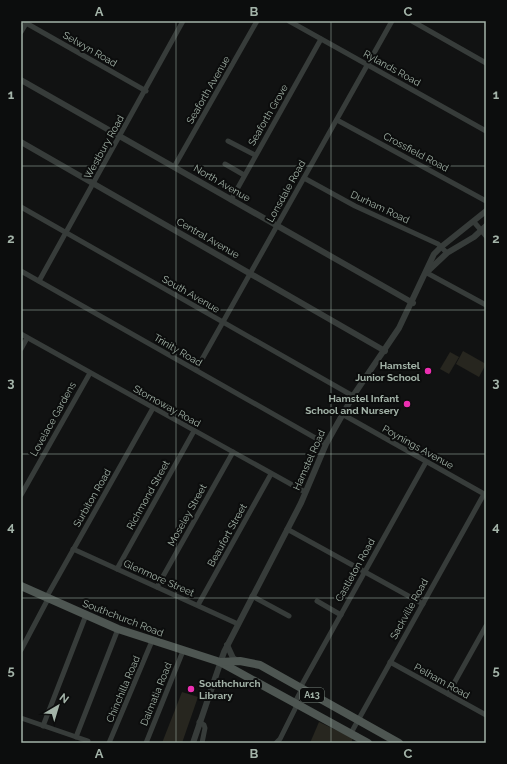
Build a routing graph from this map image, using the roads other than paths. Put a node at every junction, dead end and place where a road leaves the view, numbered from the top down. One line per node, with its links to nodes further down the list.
1 (183, 21): 12 (street, Westbury Road)
2 (257, 21): 20 (street, Seaforth Avenue)
3 (289, 21): 8 (street, Rylands Road)
4 (392, 21): 10 (street, Lonsdale Road)
5 (412, 21): 9 (street)
6 (26, 22): 7 (street); 12 (street, Selwyn Road)
7 (21, 32)
8 (321, 39): 10 (street, Rylands Road); 18 (street, Seaforth Grove)
9 (486, 63)
10 (368, 66): 13 (street, Lonsdale Road); 14 (street, Rylands Road)
11 (21, 80): 15 (street, North Avenue)
12 (146, 91): 15 (street, Westbury Road)
13 (337, 120): 22 (street, Lonsdale Road); 25 (street, Crossfield Road)
14 (486, 131)
15 (121, 136): 20 (street, North Avenue); 23 (street, Westbury Road)
16 (228, 141): 18 (street)
17 (21, 142): 23 (street, Central Avenue)
18 (255, 156): 21 (street, Seaforth Grove)
19 (225, 164): 21 (street)
20 (174, 167): 24 (street, North Avenue)
21 (244, 175): 24 (street, Seaforth Grove)
22 (304, 178): 29 (street, Lonsdale Road); 33 (street, Durham Road)
23 (93, 184): 31 (street, Westbury Road); 37 (street, Central Avenue)
24 (231, 200): 29 (street, North Avenue)
25 (486, 201)
26 (21, 207): 31 (street, South Avenue)
27 (486, 211): 28 (street, Hamstel Road)
28 (474, 222): 32 (street); 33 (street, Hamstel Road)
29 (277, 226): 37 (street, Lonsdale Road); 39 (street, North Avenue)
30 (486, 226): 32 (street, Hamstel Road)
31 (66, 233): 38 (street, Westbury Road); 41 (street, South Avenue)
32 (484, 234): 34 (street, Hamstel Road)
33 (441, 247): 34 (street, Durham Road); 36 (street, Hamstel Road)
34 (447, 253): 36 (street, Hamstel Road)
35 (21, 271): 38 (street, Trinity Road)
36 (427, 273): 39 (street, Hamstel Road); 40 (street)
37 (250, 274): 41 (street, Lonsdale Road); 45 (street, Central Avenue)
38 (39, 281): 46 (street, Trinity Road)
39 (413, 303): 45 (street, Hamstel Road)
40 (486, 305)
41 (223, 323): 46 (street, Lonsdale Road); 48 (street, South Avenue)
42 (21, 334): 43 (street, Stornoway Road)
43 (27, 338): 44 (street); 47 (street, Stornoway Road)
44 (21, 349)
45 (385, 351): 48 (street, Hamstel Road)
46 (196, 370): 52 (street, Trinity Road)
47 (90, 373): 49 (street, Stornoway Road); 57 (street, Lovelace Gardens)
48 (353, 396): 50 (street, Hamstel Road)
49 (153, 408): 51 (street, Stornoway Road); 60 (street, Surbiton Road)
50 (342, 414): 52 (street, Hamstel Road); 54 (street, Poynings Avenue)
51 (194, 431): 53 (street, Stornoway Road); 61 (street, Richmond Street)
52 (326, 444): 56 (street, Hamstel Road)
53 (233, 452): 55 (street, Stornoway Road); 64 (street, Moseley Street)
54 (426, 462): 58 (street, Poynings Avenue); 62 (street, Castleton Road)
55 (271, 474): 56 (street, Stornoway Road); 69 (street, Beaufort Street)
56 (305, 492): 59 (street, Hamstel Road)
57 (21, 495)
58 (485, 495): 68 (street, Sackville Road)
59 (287, 529): 62 (street); 65 (street, Hamstel Road)
60 (73, 549): 61 (street, Glenmore Street); 66 (street, Surbiton Road)
61 (117, 569): 64 (street, Glenmore Street)
62 (364, 571): 68 (street); 70 (street, Castleton Road)
63 (21, 586): 66 (main road, Southchurch Road / A13)
64 (157, 587): 69 (street, Glenmore Street)
65 (252, 596): 72 (street); 73 (street, Hamstel Road)
66 (47, 599): 71 (main road, Southchurch Road / A13); 78 (street, Surbiton Road)
67 (317, 601): 70 (street)
68 (423, 604): 82 (street, Sackville Road)
69 (198, 605): 73 (street, Glenmore Street)
70 (341, 615): 83 (street, Castleton Road)
71 (86, 616): 75 (main road, Southchurch Road / A13); 90 (street)
72 (289, 616)
73 (238, 624): 77 (street, Hamstel Road)
74 (486, 626): 84 (street)
75 (118, 629): 76 (main road, Southchurch Road / A13); 92 (street)
76 (152, 641): 79 (main road, Southchurch Road / A13); 94 (street, Chinchilla Road)
77 (227, 645): 80 (street); 81 (street, Hamstel Road)
78 (21, 650)
79 (183, 651): 81 (main road, Southchurch Road / A13); 95 (street, Dalmatia Road)
80 (237, 661): 81 (main road, A13); 83 (main road, A13)
81 (220, 662): 85 (main road, A13); 89 (street, Hamstel Road)
82 (390, 662): 84 (street, Pelham Road); 88 (street, Sackville Road)
83 (301, 688): 85 (street, Castleton Road); 88 (main road, A13)
84 (448, 694): 86 (street, Pelham Road)
85 (296, 704): 91 (main road, A13); 98 (street, Castleton Road)
86 (486, 715)
87 (22, 719): 90 (street)
88 (358, 720): 91 (street, Sackville Road); 100 (main road, A13)
89 (199, 722): 96 (street, Hamstel Road); 97 (street)
90 (43, 726): 92 (street)
91 (351, 734): 99 (main road, A13)
92 (76, 737): 93 (street)
93 (88, 741)
94 (109, 743)
95 (146, 743)
96 (193, 743)
97 (202, 743)
98 (276, 743)
99 (368, 743)
100 (399, 743)

